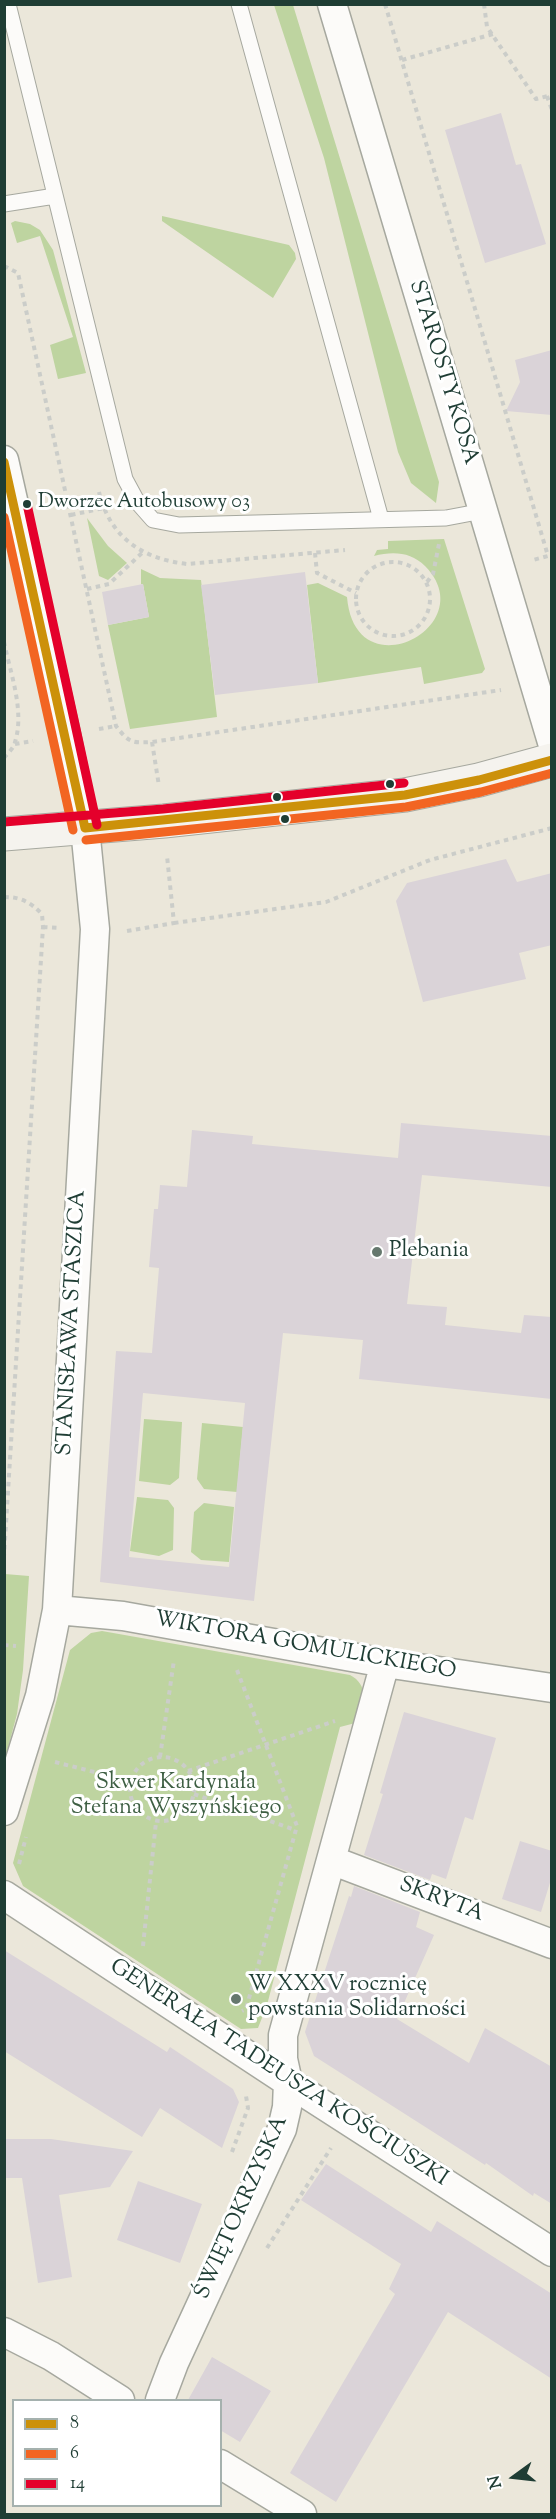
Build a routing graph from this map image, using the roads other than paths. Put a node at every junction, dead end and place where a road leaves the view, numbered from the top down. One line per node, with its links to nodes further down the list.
1 (9, 4): 4 (lane)
2 (239, 4): 8 (lane)
3 (332, 4): 7 (street, STAROSTY KOSA)
4 (55, 196): 5 (lane); 8 (lane)
5 (4, 204)
6 (4, 460): 11 (street, STANISŁAWA STASZICA)
7 (483, 512): 8 (lane); 9 (street, STAROSTY KOSA)
8 (381, 519)
9 (552, 742)
10 (552, 760): 11 (street)
11 (85, 828): 12 (street); 13 (street, STANISŁAWA STASZICA)
12 (4, 834)
13 (57, 1610): 14 (street, WIKTORA GOMULICKIEGO); 16 (street, STANISŁAWA STASZICA)
14 (385, 1663): 15 (street, WIKTORA GOMULICKIEGO); 17 (street, ŚWIĘTOKRZYSKA)
15 (552, 1688)
16 (4, 1811)
17 (331, 1860): 19 (street, SKRYTA); 20 (street, ŚWIĘTOKRZYSKA)
18 (4, 1895): 20 (street, GENERAŁA TADEUSZA KOŚCIUSZKI)
19 (552, 1944)
20 (288, 2082): 21 (street, GENERAŁA TADEUSZA KOŚCIUSZKI); 24 (street, ŚWIĘTOKRZYSKA)
21 (552, 2252)
22 (4, 2332): 23 (street)
23 (118, 2399)
24 (160, 2399)
25 (222, 2465): 26 (street)
26 (302, 2514)

